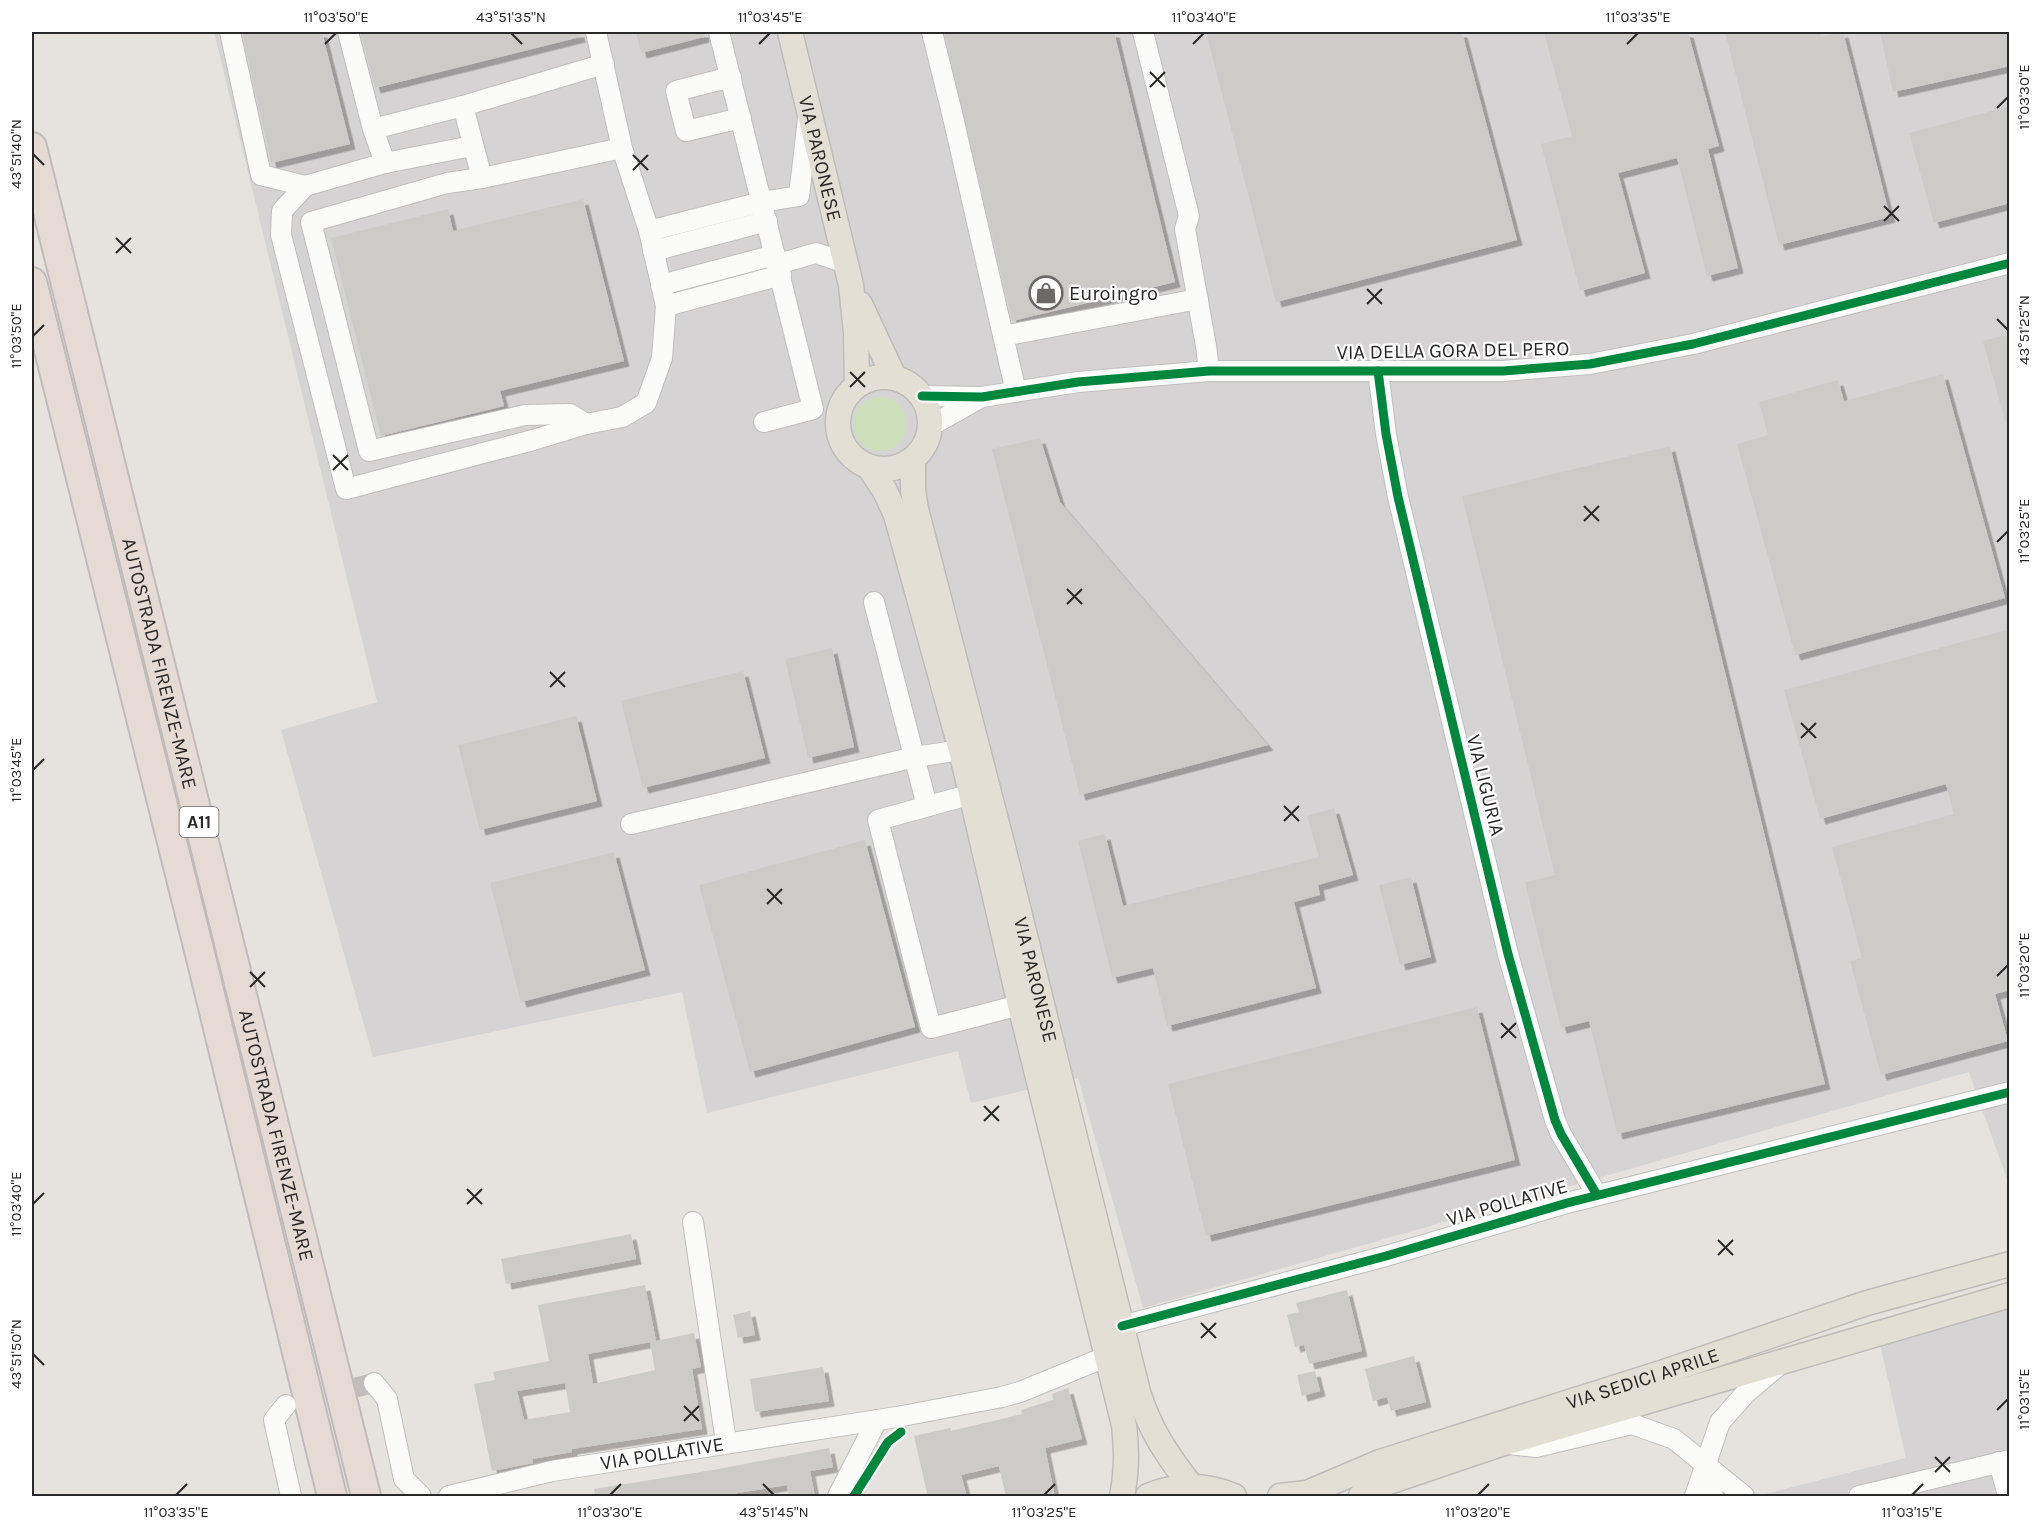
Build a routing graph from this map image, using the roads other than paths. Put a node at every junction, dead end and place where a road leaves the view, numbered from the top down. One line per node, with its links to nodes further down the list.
1 (230, 32): 19 (street)
2 (348, 32): 13 (street)
3 (596, 32): 8 (street)
4 (719, 32): 9 (street)
5 (790, 32): 11 (main road, VIA PARONESE)
6 (932, 32): 31 (street)
7 (1143, 32): 29 (street)
8 (604, 64): 10 (street); 16 (street)
9 (731, 77): 12 (street); 12 (street)
10 (463, 106): 13 (street); 14 (street)
11 (810, 109): 20 (street); 26 (main road, VIA PARONESE)
12 (741, 118): 20 (street)
13 (373, 129): 17 (street)
14 (472, 146): 17 (street); 18 (street)
15 (32, 147): 69 (highway, AUTOSTRADA FIRENZE-MARE / A11)
16 (622, 148): 18 (street); 22 (street)
17 (386, 163): 19 (street)
18 (482, 178): 40 (street)
19 (305, 186): 40 (street)
20 (762, 201): 21 (street); 22 (street)
21 (767, 221): 23 (street); 25 (street)
22 (649, 231): 23 (street)
23 (653, 251): 28 (street)
24 (2010, 263): 33 (street, VIA DELLA GORA DEL PERO)
25 (778, 265): 26 (street); 28 (street); 30 (street); 39 (street)
26 (849, 274): 34 (main road, VIA PARONESE); 35 (main road, VIA PARONESE)
27 (32, 282): 68 (highway, AUTOSTRADA FIRENZE-MARE / A11)
28 (661, 285): 30 (street)
29 (1198, 299): 31 (street); 32 (street)
30 (666, 306): 40 (street)
31 (1002, 330): 36 (street)
32 (1209, 371): 33 (street, VIA DELLA GORA DEL PERO); 36 (street, VIA DELLA GORA DEL PERO)
33 (1378, 371): 52 (street, VIA LIGURIA)
34 (894, 377): 35 (main road); 37 (main road)
35 (857, 385): 43 (main road, VIA PARONESE)
36 (1016, 392): 38 (street, VIA DELLA GORA DEL PERO)
37 (922, 396): 38 (street, VIA DELLA GORA DEL PERO); 41 (main road)
38 (982, 397): 41 (street, VIA DELLA GORA DEL PERO)
39 (764, 422)
40 (586, 424)
41 (930, 426): 42 (main road, VIA PARONESE)
42 (914, 459): 43 (main road); 56 (main road, VIA PARONESE)
43 (869, 466): 45 (main road, VIA PARONESE)
44 (874, 602): 46 (street)
45 (961, 750): 46 (street); 47 (main road, VIA PARONESE)
46 (915, 757): 48 (street); 49 (street)
47 (972, 794): 48 (street); 50 (main road, VIA PARONESE)
48 (927, 806): 50 (street)
49 (631, 824)
50 (1020, 1005): 57 (main road, VIA PARONESE)
51 (2010, 1092): 52 (street, VIA POLLATIVE)
52 (1597, 1195): 56 (street, VIA POLLATIVE)
53 (693, 1222): 62 (street)
54 (2010, 1264): 76 (main road, VIA SEDICI APRILE)
55 (2010, 1295): 58 (main road, VIA SEDICI APRILE)
56 (1122, 1326): 66 (main road, VIA PARONESE)
57 (1108, 1356): 61 (street, VIA POLLATIVE); 73 (main road, VIA PARONESE)
58 (1786, 1360): 63 (main road, VIA SEDICI APRILE); 65 (street)
59 (374, 1383): 70 (street)
60 (286, 1405): 67 (street)
61 (877, 1420): 62 (street, VIA POLLATIVE); 72 (street)
62 (726, 1442): 71 (street, VIA POLLATIVE)
63 (1501, 1444): 65 (street); 77 (main road, VIA SEDICI APRILE)
64 (2004, 1461): 81 (street); 82 (street)
65 (1705, 1464): 78 (street); 79 (street); 80 (street)
66 (1191, 1486): 74 (main road); 75 (main road)
67 (291, 1497)
68 (332, 1497)
69 (366, 1497)
70 (421, 1497)
71 (449, 1497)
72 (838, 1497)
73 (1122, 1497)
74 (1148, 1497)
75 (1234, 1497)
76 (1280, 1497)
77 (1361, 1497)
78 (1695, 1497)
79 (1713, 1497)
80 (1744, 1497)
81 (1859, 1497)
82 (2008, 1497)

